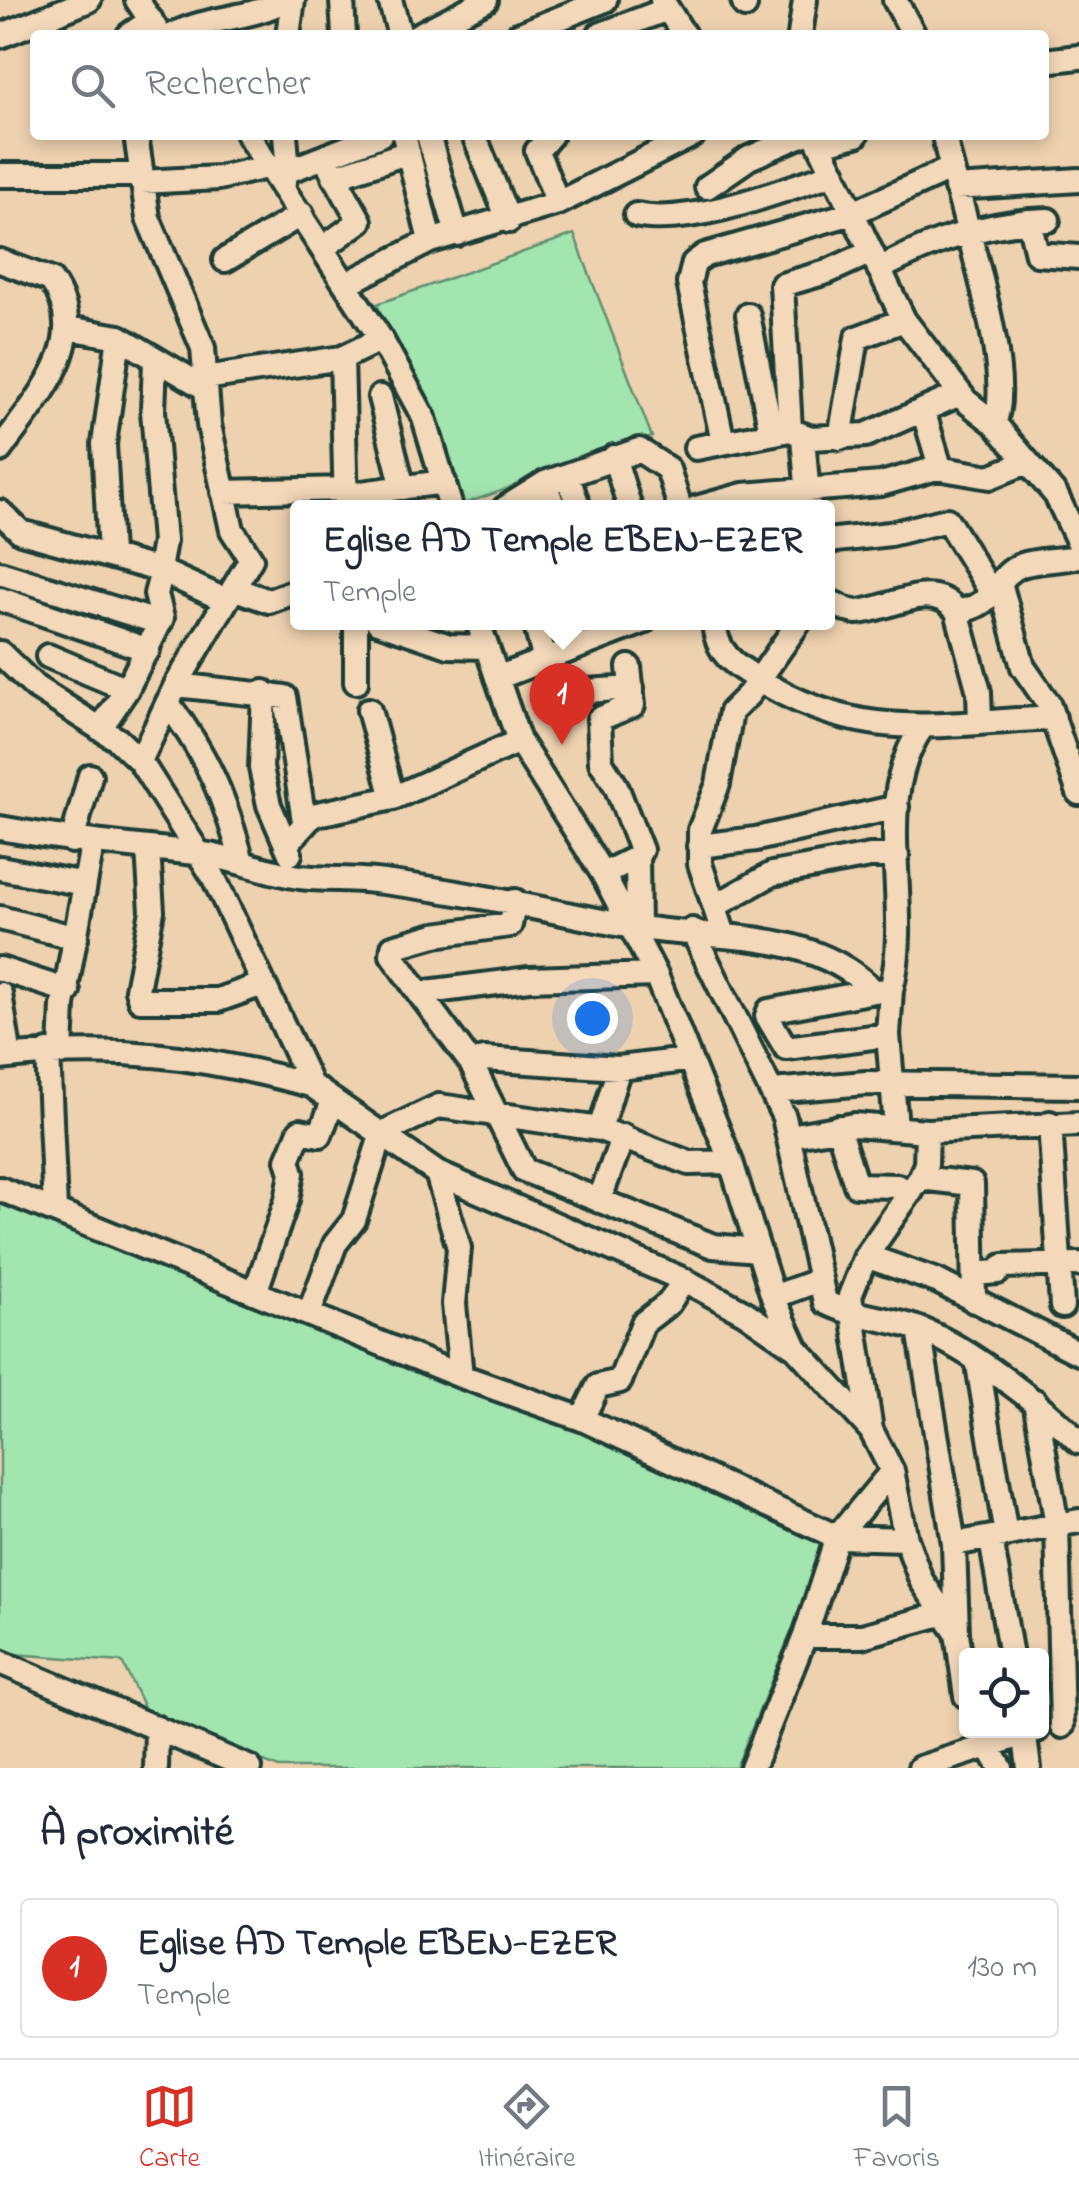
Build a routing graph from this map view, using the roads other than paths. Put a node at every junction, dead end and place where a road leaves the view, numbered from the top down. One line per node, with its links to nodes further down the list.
1 (88, 0): 24 (street)
2 (137, 0): 14 (street)
3 (286, 0): 12 (street)
4 (294, 0): 17 (street)
5 (390, 0): 19 (street)
6 (486, 0): 13 (street)
7 (605, 0): 15 (street)
8 (804, 0): 22 (street)
9 (895, 0): 23 (street)
10 (342, 1): 18 (street)
11 (663, 5): 20 (street); 21 (street)
12 (204, 11): 16 (street)
13 (443, 19)
14 (156, 27)
15 (554, 28)
16 (179, 30)
17 (289, 30)
18 (344, 30)
19 (399, 30)
20 (610, 30)
21 (680, 30)
22 (801, 30)
23 (911, 30)
24 (0, 36)
25 (1079, 57): 26 (street)
26 (1049, 60)
27 (137, 140): 43 (street)
28 (252, 140): 41 (street)
29 (284, 140): 41 (street)
30 (372, 140): 39 (street)
31 (429, 140): 54 (street)
32 (476, 140): 52 (street)
33 (543, 140): 47 (street)
34 (685, 140): 47 (street)
35 (806, 140): 46 (street)
36 (813, 140): 40 (street)
37 (945, 140): 44 (street)
38 (405, 144): 39 (street); 55 (street)
39 (329, 167): 41 (street); 56 (street)
40 (834, 173): 48 (street); 51 (street)
41 (279, 175): 43 (street); 49 (street)
42 (0, 176): 43 (street)
43 (141, 179): 70 (street)
44 (953, 179): 45 (street); 48 (street); 53 (street)
45 (1079, 180)
46 (707, 186)
47 (558, 203): 52 (street)
48 (854, 213): 57 (street); 61 (street)
49 (302, 214): 56 (street); 59 (street)
50 (636, 216): 51 (street)
51 (696, 216): 57 (street)
52 (509, 221): 54 (street)
53 (969, 232): 58 (street); 61 (street); 74 (street)
54 (457, 234): 55 (street)
55 (430, 241): 62 (street)
56 (323, 248): 62 (street)
57 (705, 255): 77 (street)
58 (1079, 256)
59 (225, 260)
60 (0, 261): 65 (street)
61 (874, 261): 64 (street); 75 (street)
62 (346, 284): 67 (street)
63 (748, 315): 75 (street)
64 (904, 320): 71 (street); 76 (street)
65 (68, 328): 66 (street); 79 (street)
66 (119, 337): 69 (street); 98 (street)
67 (381, 340): 68 (street); 84 (street)
68 (342, 358): 70 (street); 87 (street)
69 (155, 362): 70 (street); 100 (street)
70 (205, 383): 86 (street)
71 (960, 394): 73 (street); 74 (street)
72 (380, 398): 85 (street)
73 (924, 413): 76 (street); 82 (street)
74 (994, 423): 81 (street)
75 (788, 433): 76 (street); 77 (street); 94 (street)
76 (840, 438)
77 (722, 442): 78 (street)
78 (696, 448)
79 (0, 450)
80 (614, 458): 83 (street); 92 (street); 93 (street)
81 (1028, 462): 82 (street); 97 (street)
82 (940, 467): 94 (street)
83 (556, 479): 89 (street); 90 (street); 91 (street)
84 (444, 482): 85 (street); 88 (street)
85 (403, 488): 87 (street)
86 (223, 492): 87 (street); 104 (street)
87 (346, 497)
88 (449, 500)
89 (519, 500)
90 (555, 500)
91 (573, 500)
92 (627, 500)
93 (677, 500)
94 (808, 500)
95 (0, 512): 98 (street)
96 (835, 540): 102 (street)
97 (1079, 543)
98 (110, 554): 100 (street)
99 (1079, 556): 102 (street)
100 (160, 571): 104 (street); 108 (street)
101 (0, 573): 108 (street)
102 (997, 591): 107 (street); 129 (street)
103 (290, 593): 104 (street)
104 (230, 595): 126 (street)
105 (0, 600): 117 (street)
106 (835, 604): 107 (street)
107 (957, 610): 130 (street)
108 (160, 623): 117 (street)
109 (356, 630): 123 (street)
110 (402, 630): 116 (street)
111 (480, 630): 116 (street)
112 (536, 630): 120 (street)
113 (603, 630): 120 (street)
114 (715, 630): 122 (street)
115 (793, 630): 122 (street)
116 (484, 647): 121 (street)
117 (148, 650): 124 (street)
118 (0, 653): 132 (street)
119 (48, 656): 124 (street)
120 (545, 662): 121 (street)
121 (497, 678): 133 (street)
122 (758, 679): 131 (street); 144 (street)
123 (356, 682)
124 (127, 689): 132 (street)
125 (264, 692): 126 (street); 139 (street); 143 (street)
126 (172, 694): 134 (street); 149 (street)
127 (574, 697): 148 (street)
128 (369, 710): 137 (street)
129 (1054, 718): 130 (street); 136 (street)
130 (980, 722): 131 (street)
131 (923, 726): 138 (street)
132 (100, 729): 134 (street)
133 (518, 741): 137 (street); 152 (street)
134 (140, 761): 146 (street)
135 (90, 776): 142 (street)
136 (1077, 784)
137 (393, 798): 139 (street)
138 (896, 807): 141 (street); 147 (street)
139 (304, 821): 143 (street)
140 (0, 828): 142 (street)
141 (790, 830): 144 (street); 150 (street)
142 (82, 843): 145 (street); 154 (street)
143 (286, 845): 153 (street)
144 (699, 846): 156 (street)
145 (148, 850): 146 (street); 164 (street)
146 (198, 853): 149 (street); 164 (street)
147 (897, 856): 150 (street); 165 (street)
148 (637, 857): 152 (street); 158 (street)
149 (242, 862): 153 (street)
150 (818, 866): 156 (street)
151 (0, 868): 154 (street)
152 (603, 874): 158 (street)
153 (298, 876): 155 (street)
154 (84, 884): 161 (street)
155 (515, 900): 158 (street); 167 (street)
156 (715, 906): 160 (street)
157 (0, 918): 161 (street)
158 (632, 926): 159 (street); 163 (street)
159 (692, 930): 160 (street); 178 (street)
160 (724, 934): 165 (street)
161 (76, 938): 166 (street)
162 (0, 969): 166 (street)
163 (656, 975): 167 (street); 172 (street)
164 (260, 985): 176 (street)
165 (882, 990): 169 (street); 169 (street)
166 (68, 991): 170 (street)
167 (419, 993): 173 (street)
168 (0, 994): 171 (street)
169 (888, 1035): 175 (street)
170 (54, 1052): 171 (street); 176 (street); 195 (street)
171 (5, 1057)
172 (686, 1060): 174 (street); 190 (street)
173 (471, 1063): 174 (street); 180 (street)
174 (619, 1068): 185 (street)
175 (894, 1083): 177 (street); 178 (street); 184 (street)
176 (311, 1085): 179 (street)
177 (1079, 1086)
178 (772, 1091): 189 (street)
179 (333, 1101): 187 (street); 202 (street)
180 (500, 1115): 185 (street); 187 (street); 194 (street)
181 (1050, 1122): 182 (street); 186 (street); 198 (street)
182 (1079, 1124)
183 (838, 1127): 184 (street); 189 (street); 192 (street)
184 (896, 1127): 186 (street)
185 (600, 1128): 188 (street)
186 (927, 1131): 192 (street)
187 (382, 1134): 191 (street); 207 (street)
188 (623, 1136): 190 (street); 194 (street)
189 (789, 1136): 201 (street)
190 (731, 1162): 196 (street)
191 (437, 1174): 200 (street); 212 (street)
192 (916, 1185): 197 (street); 199 (street)
193 (0, 1189): 195 (street)
194 (599, 1201): 196 (street)
195 (55, 1210): 202 (street)
196 (757, 1250): 203 (street)
197 (866, 1256): 204 (street); 206 (street)
198 (1070, 1265): 199 (street); 205 (street)
199 (974, 1274): 204 (street)
200 (684, 1280): 209 (street); 214 (street)
201 (817, 1281): 203 (street); 206 (street)
202 (256, 1290): 207 (street)
203 (773, 1297): 209 (street)
204 (974, 1300): 210 (street)
205 (1062, 1306)
206 (854, 1310): 208 (street); 215 (street)
207 (310, 1311): 212 (street)
208 (919, 1328): 211 (street); 222 (street)
209 (796, 1348): 215 (street)
210 (1079, 1353)
211 (978, 1365): 213 (street); 220 (street)
212 (460, 1376): 214 (street)
213 (1035, 1401): 216 (street); 218 (street)
214 (582, 1419): 219 (street)
215 (872, 1430): 217 (street)
216 (1079, 1442)
217 (892, 1471): 219 (street); 221 (street)
218 (1068, 1523): 220 (street); 228 (street)
219 (837, 1536): 221 (street); 224 (street)
220 (999, 1537): 222 (street); 225 (street)
221 (906, 1540): 223 (street)
222 (954, 1544): 223 (street)
223 (950, 1624): 224 (street); 227 (street)
224 (805, 1636): 234 (street)
225 (1010, 1648)
226 (0, 1662): 229 (street)
227 (959, 1664)
228 (1049, 1693)
229 (157, 1728): 232 (street); 233 (street)
230 (982, 1738): 235 (street); 236 (street)
231 (1041, 1738): 237 (street)
232 (156, 1768)
233 (250, 1768)
234 (752, 1768)
235 (920, 1768)
236 (1000, 1768)
237 (1029, 1768)

